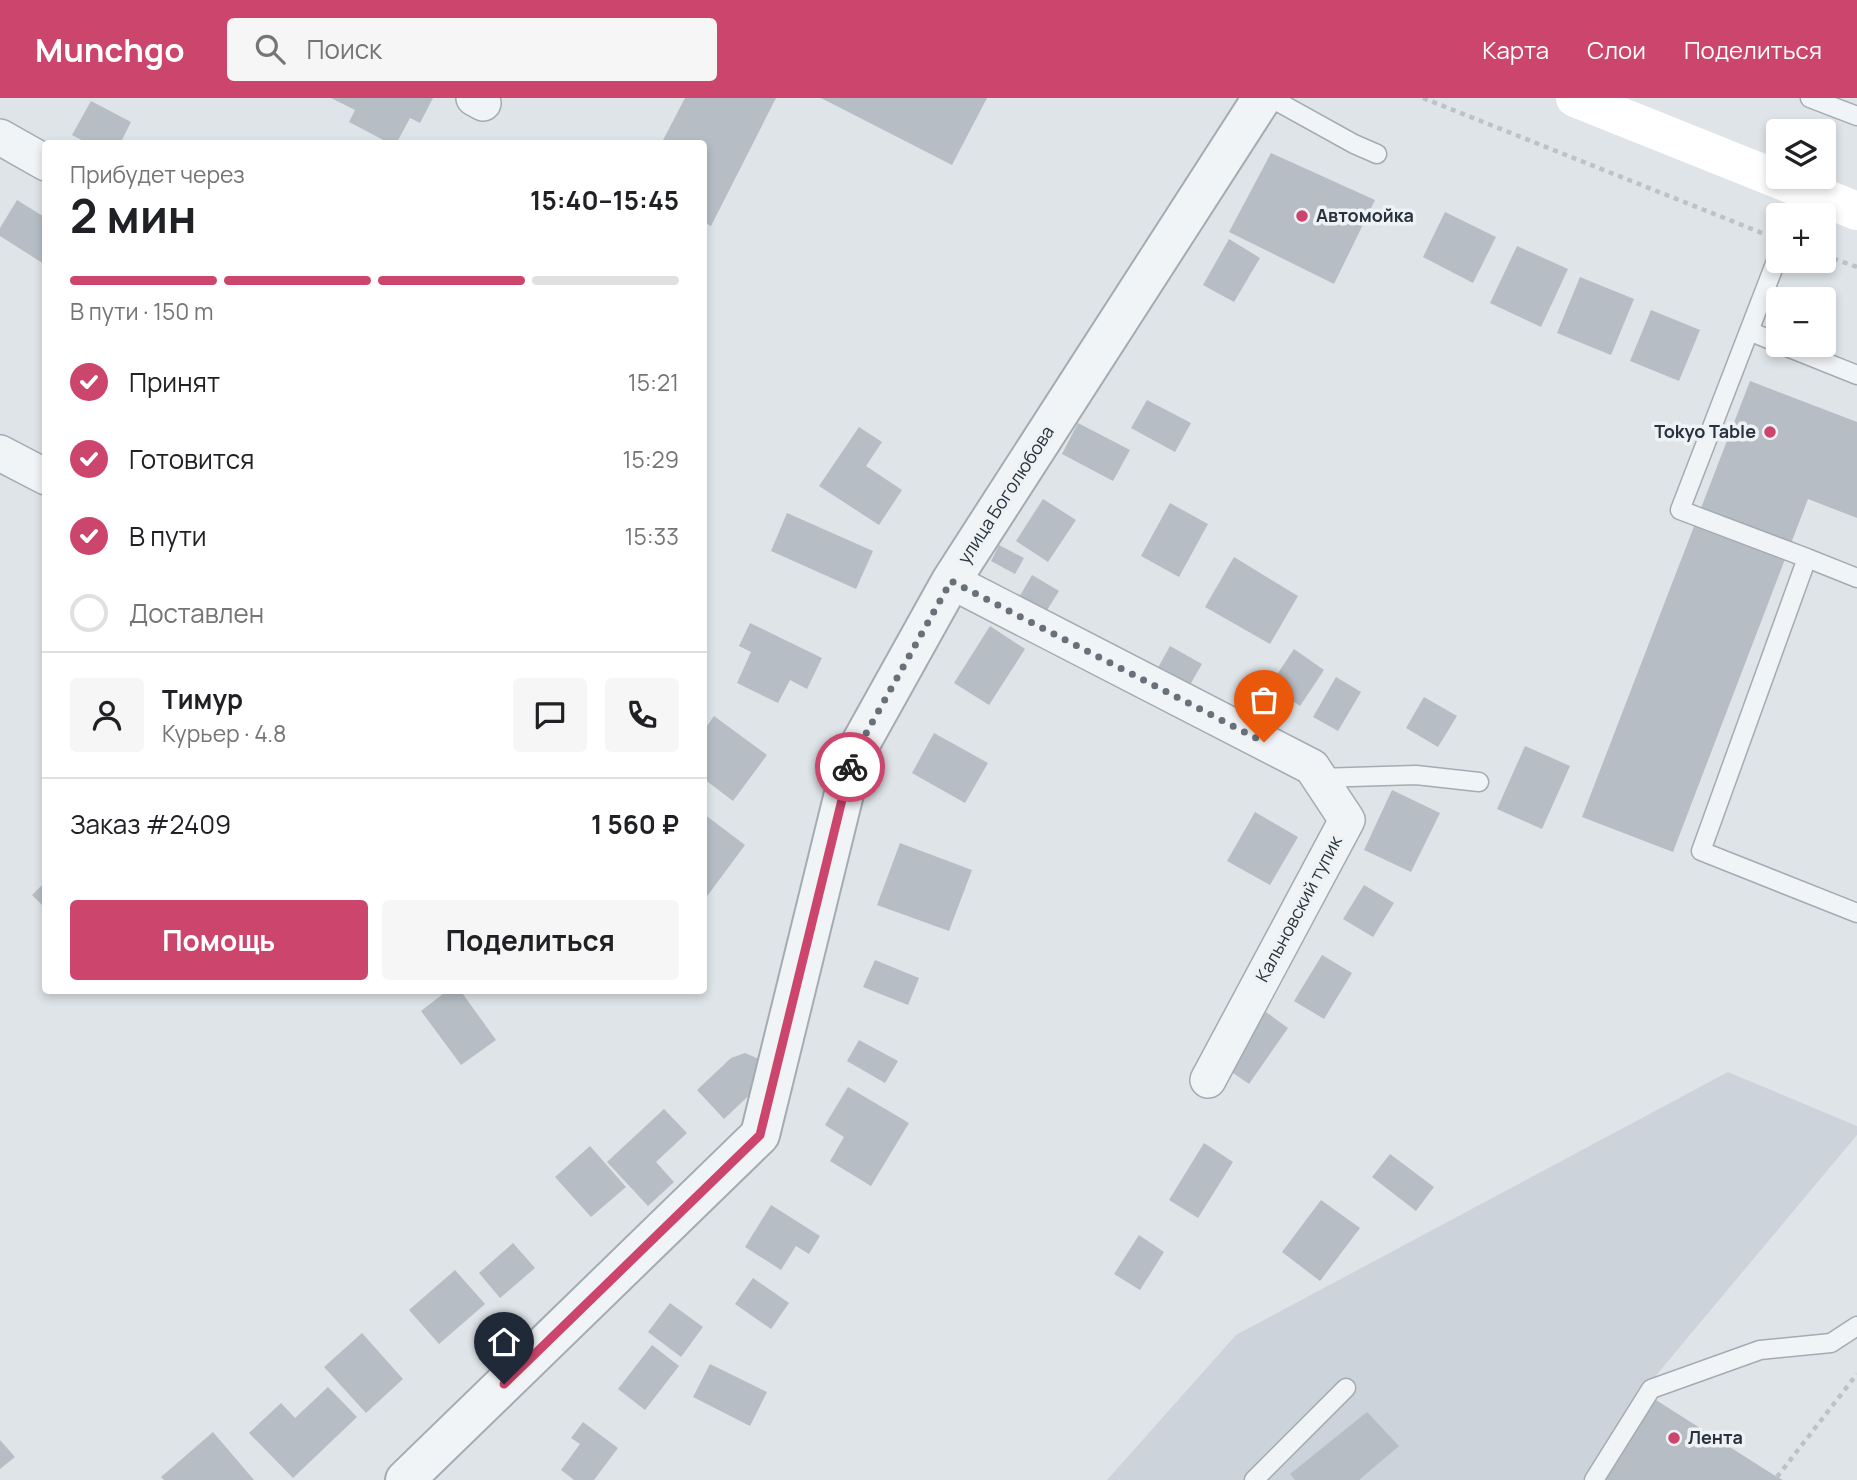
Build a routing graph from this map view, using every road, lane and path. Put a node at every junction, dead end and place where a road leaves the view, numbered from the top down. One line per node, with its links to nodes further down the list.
1 (1262, 98): 25 (street, улица Боголюбова)
2 (1271, 98): 8 (lane)
3 (1423, 98): 13 (path)
4 (1575, 98): 10 (main road)
5 (1810, 98): 6 (lane)
6 (1857, 116)
7 (0, 137): 9 (street)
8 (1377, 154)
9 (42, 161)
10 (1799, 203)
11 (1836, 208): 12 (main road)
12 (1857, 211)
13 (1766, 234)
14 (1836, 259): 15 (path)
15 (1857, 267)
16 (1771, 273): 17 (lane)
17 (1749, 331): 18 (lane); 23 (lane)
18 (1766, 338)
19 (1812, 357): 20 (lane)
20 (1857, 375)
21 (0, 453): 22 (street)
22 (42, 475)
23 (1807, 558): 24 (lane); 28 (lane)
24 (1857, 578)
25 (951, 581): 26 (street, Кальновский тупик); 34 (street, улица Боголюбова)
26 (1319, 778): 27 (lane); 29 (street, Кальновский тупик)
27 (1479, 782)
28 (1857, 913)
29 (1208, 1080)
30 (1857, 1326): 36 (lane)
31 (1857, 1374): 33 (path)
32 (1346, 1388): 35 (lane)
33 (1777, 1477)
34 (405, 1480)
35 (1254, 1480)
36 (1594, 1480)

